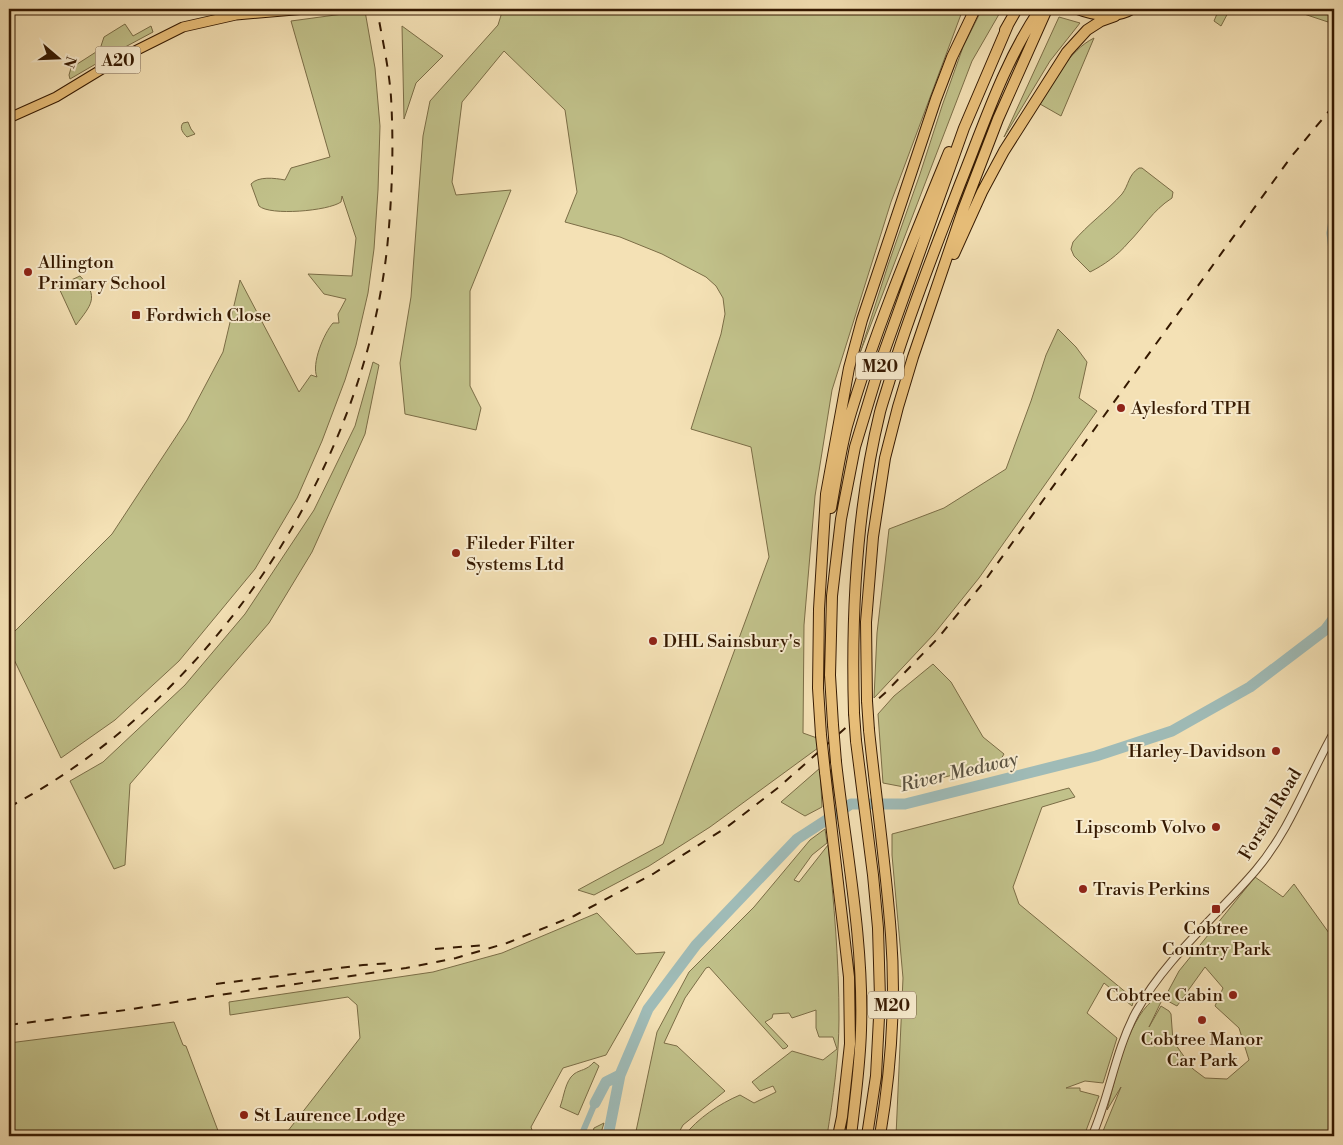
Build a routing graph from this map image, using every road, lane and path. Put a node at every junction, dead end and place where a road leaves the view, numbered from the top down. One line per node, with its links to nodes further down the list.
1 (306, 9): 10 (main road, A20)
2 (975, 9): 12 (highway, M20)
3 (1017, 9): 9 (highway, M20)
4 (1040, 9): 16 (highway, M20, bridge)
5 (1047, 9): 11 (highway, M20)
6 (1076, 9): 8 (main road)
7 (1133, 9): 8 (main road)
8 (1115, 16): 11 (highway, M20)
9 (1008, 25): 12 (highway, M20); 15 (highway, M20, bridge)
10 (13, 116)
11 (913, 357): 17 (highway, M20, bridge)
12 (820, 583): 14 (highway, M20, bridge)
13 (1334, 732): 18 (street, Forstal Road)
14 (838, 1136)
15 (851, 1136)
16 (867, 1136)
17 (880, 1136)
18 (1092, 1136)

